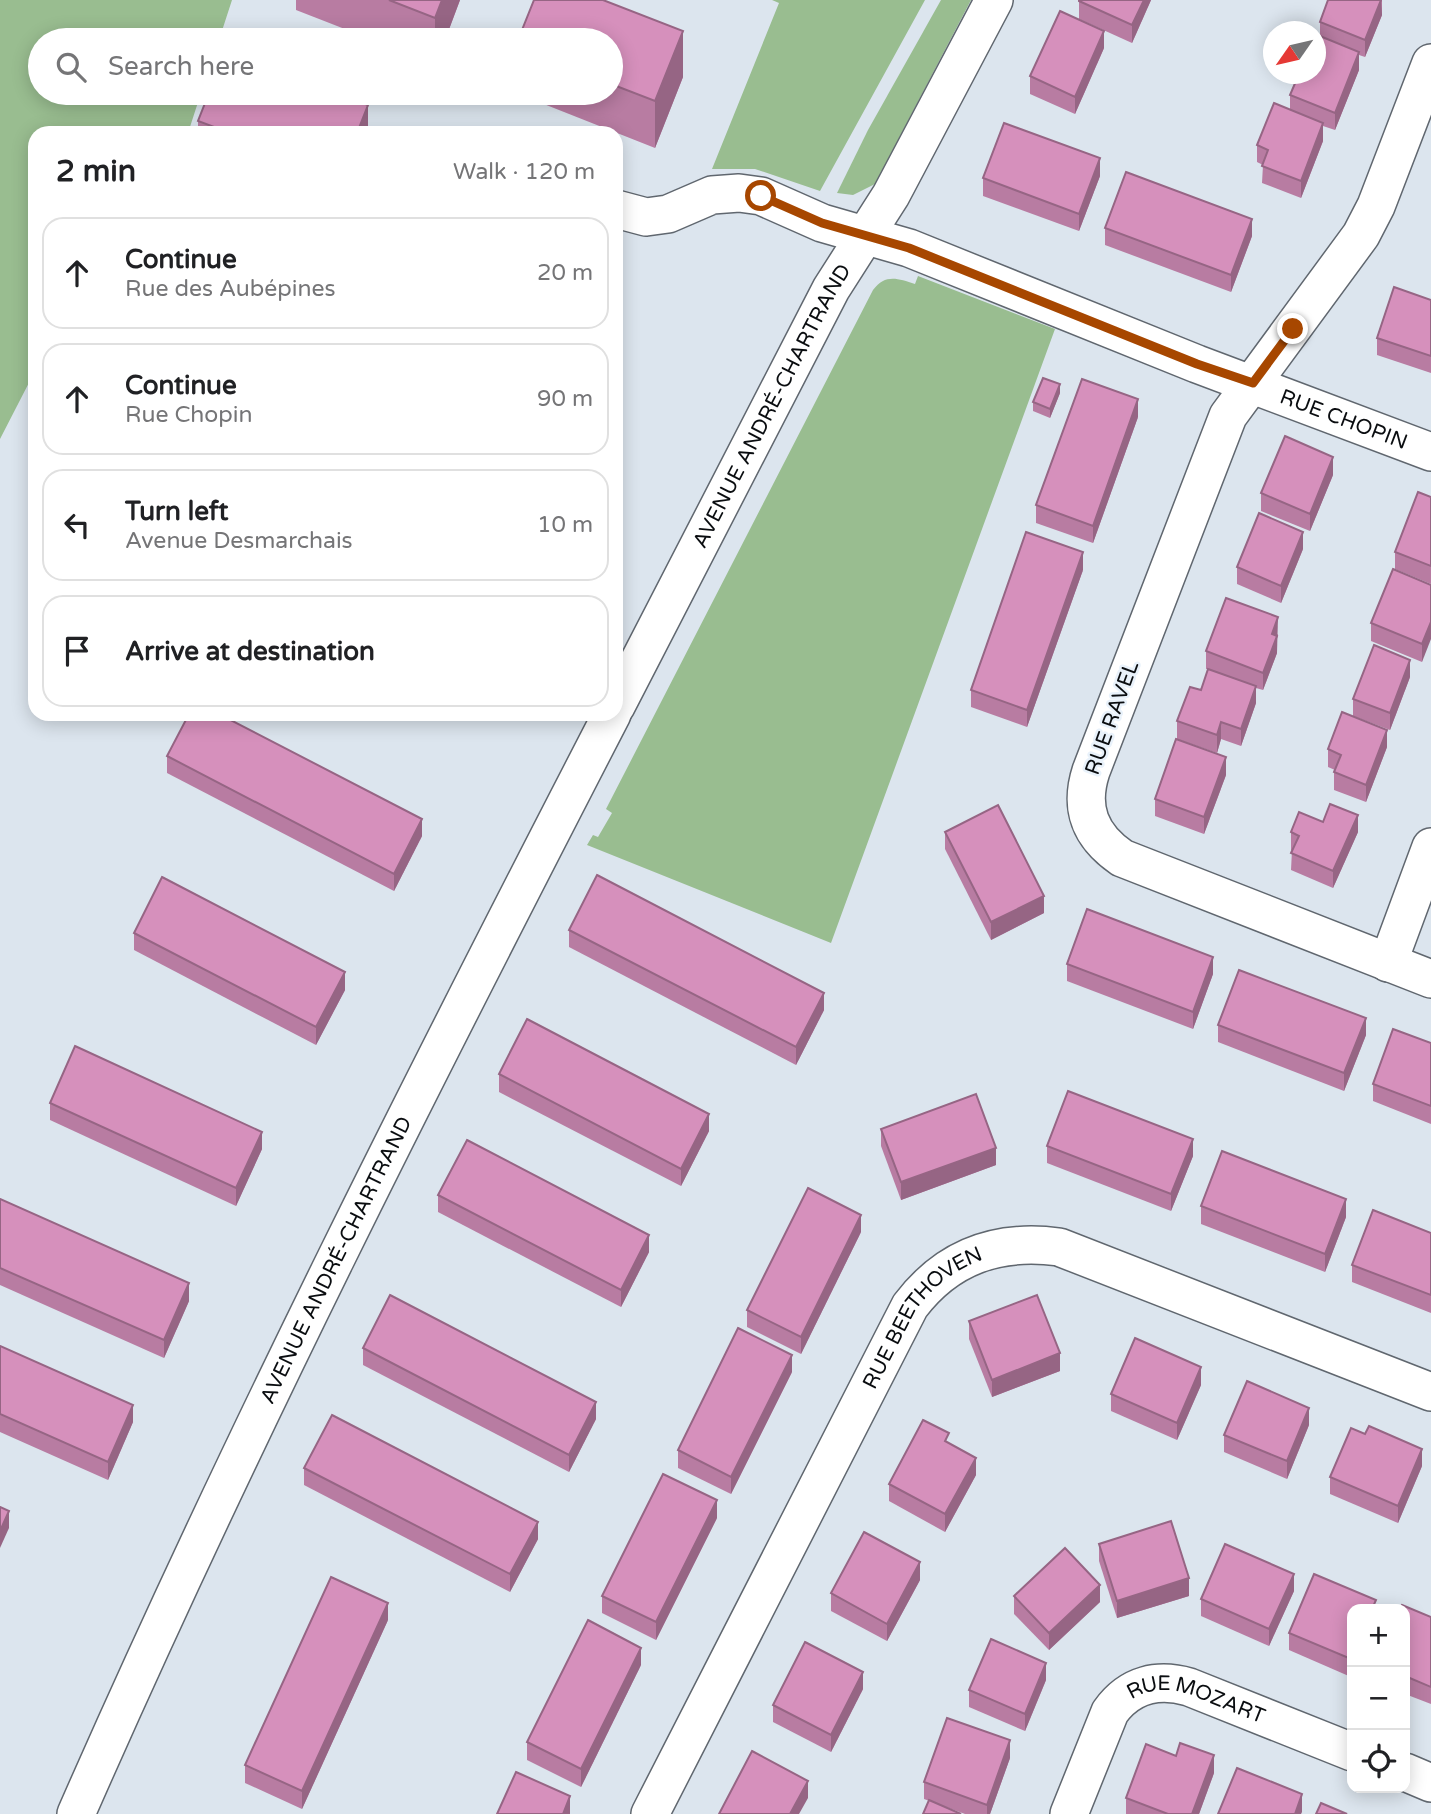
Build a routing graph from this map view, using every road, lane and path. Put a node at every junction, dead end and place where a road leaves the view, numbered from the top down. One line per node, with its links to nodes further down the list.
1 (994, 0): 4 (street, AVENUE ANDRÉ-CHARTRAND)
2 (1431, 65): 5 (street, RUE RAVEL)
3 (623, 211): 4 (street, RUE CHOPIN)
4 (864, 235): 5 (street, RUE CHOPIN); 7 (street, AVENUE ANDRÉ-CHARTRAND)
5 (1253, 383): 6 (street, RUE CHOPIN); 10 (street, RUE RAVEL)
6 (1431, 452)
7 (623, 692)
8 (608, 721): 16 (street, AVENUE ANDRÉ-CHARTRAND)
9 (1431, 847): 10 (street)
10 (1388, 963): 11 (street, RUE RAVEL)
11 (1431, 979)
12 (1431, 1392): 17 (street, RUE BEETHOVEN)
13 (1347, 1750): 18 (street, RUE MOZART)
14 (1410, 1774): 15 (street)
15 (1431, 1783)
16 (76, 1814)
17 (650, 1814)
18 (1069, 1814)

